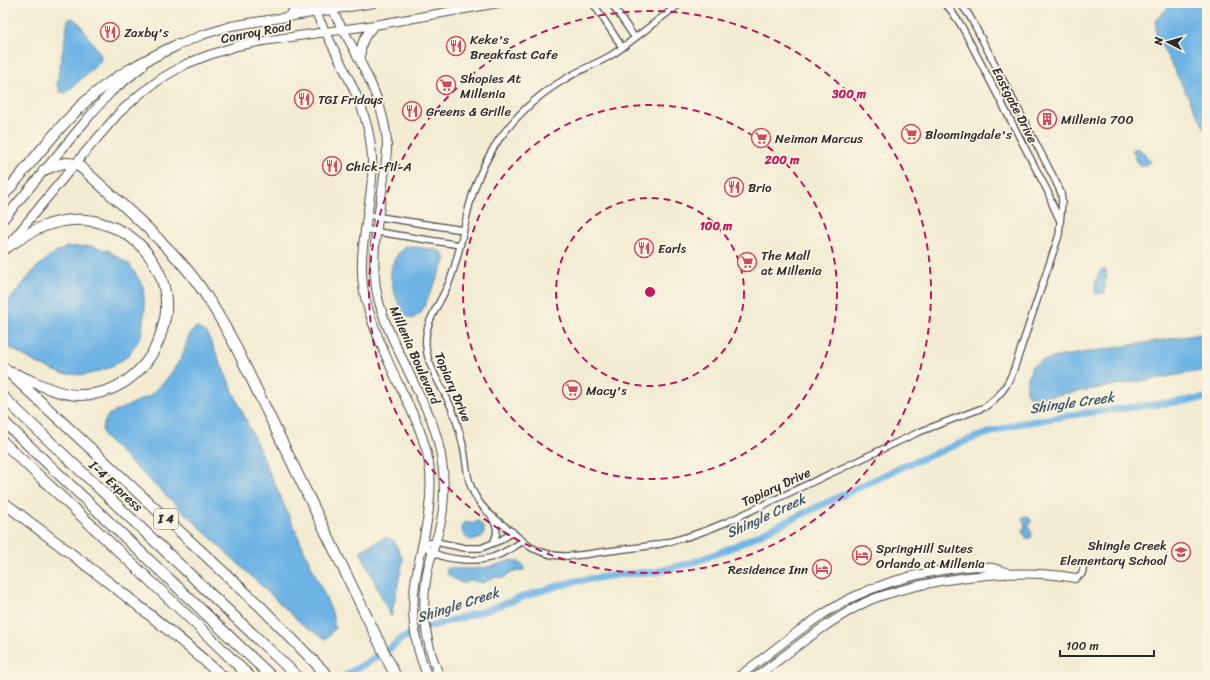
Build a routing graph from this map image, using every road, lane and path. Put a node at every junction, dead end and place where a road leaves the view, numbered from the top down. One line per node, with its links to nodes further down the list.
1 (297, 3): 12 (street)
2 (311, 3): 11 (street, Millenia Boulevard)
3 (374, 3): 10 (street, Conroy Road)
4 (498, 3): 13 (street, Conroy Road)
5 (593, 3): 18 (street)
6 (610, 3): 16 (street)
7 (682, 3): 16 (street, Topiary Drive)
8 (943, 3): 26 (street, Eastgate Drive)
9 (960, 3): 26 (street, Eastgate Drive)
10 (330, 6): 11 (street, Conroy Road); 14 (street, Millenia Boulevard)
11 (316, 12): 12 (street, Conroy Road); 15 (street, Millenia Boulevard)
12 (288, 16): 17 (street, Conroy Road)
13 (375, 25): 14 (street, Conroy Road); 19 (street)
14 (343, 30): 15 (street, Conroy Road); 19 (street, Millenia Boulevard)
15 (326, 32): 20 (street, Conroy Road); 23 (street, Millenia Boulevard)
16 (635, 38): 18 (street, Topiary Drive)
17 (177, 45): 21 (street, Conroy Road); 22 (highway)
18 (622, 47): 28 (street, Topiary Drive)
19 (361, 64): 24 (street, Millenia Boulevard)
20 (75, 164): 21 (highway); 31 (street, Conroy Road); 48 (highway)
21 (44, 170): 25 (street, Conroy Road)
22 (3, 196)
23 (367, 216): 24 (street); 27 (street, Millenia Boulevard)
24 (379, 217): 28 (street); 29 (street, Millenia Boulevard)
25 (3, 220)
26 (1060, 221): 32 (street, Eastgate Drive)
27 (365, 229): 29 (street); 42 (street, Millenia Boulevard)
28 (463, 230): 30 (street, Topiary Drive)
29 (376, 231): 30 (street); 41 (street, Millenia Boulevard)
30 (460, 245): 38 (street, Topiary Drive)
31 (4, 250): 33 (highway)
32 (1014, 369): 40 (street, Topiary Drive)
33 (6, 370): 53 (highway, I 4)
34 (3, 398): 49 (highway, I-4 Express)
35 (3, 421): 52 (highway)
36 (3, 442): 51 (highway)
37 (3, 502): 50 (highway)
38 (489, 513): 39 (street, Topiary Drive); 43 (street, Topiary Drive)
39 (513, 532): 40 (street, Topiary Drive); 43 (street)
40 (522, 541): 44 (street)
41 (436, 542): 42 (street); 43 (street); 44 (street, Millenia Boulevard)
42 (422, 544): 44 (street); 54 (street, Millenia Boulevard)
43 (493, 544)
44 (432, 552): 55 (street, Millenia Boulevard)
45 (1084, 565): 47 (street)
46 (1011, 573): 47 (street); 56 (street); 57 (street)
47 (1075, 578)
48 (395, 674)
49 (296, 675)
50 (223, 677)
51 (250, 677)
52 (272, 677)
53 (329, 677)
54 (428, 677)
55 (440, 677)
56 (738, 677)
57 (756, 677)

